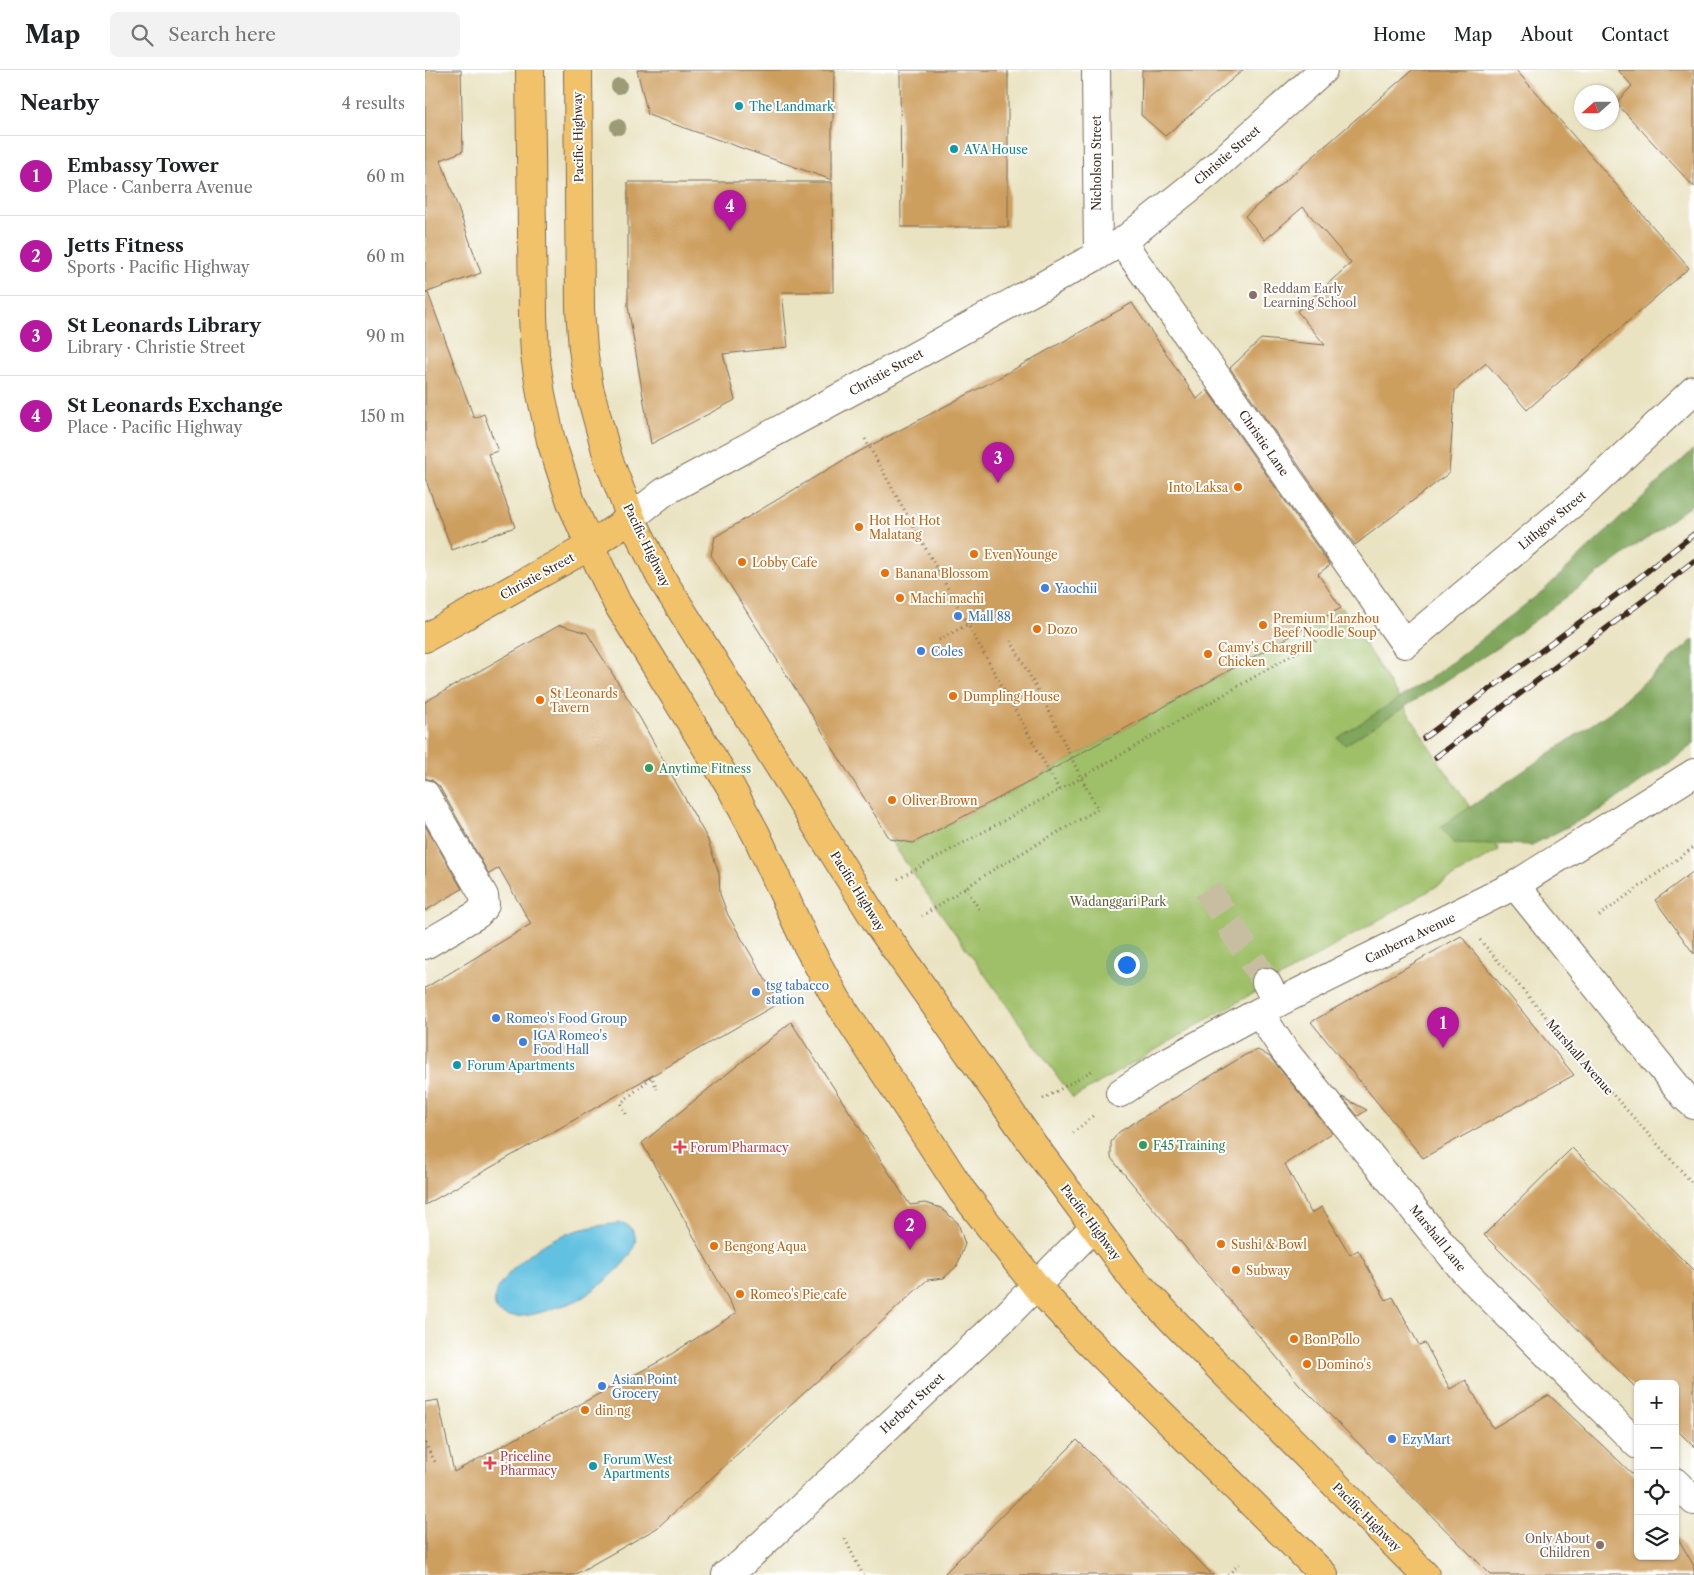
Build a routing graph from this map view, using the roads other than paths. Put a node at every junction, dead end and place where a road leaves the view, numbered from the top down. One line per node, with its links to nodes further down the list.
1 (530, 70): 9 (main road)
2 (577, 70): 8 (main road, Pacific Highway)
3 (1096, 70): 6 (street, Nicholson Street)
4 (1323, 70): 5 (street, Christie Street)
5 (1122, 242): 6 (street, Christie Street); 11 (street, Christie Lane)
6 (1097, 256): 8 (street, Christie Street)
7 (1694, 390): 11 (street, Lithgow Street)
8 (631, 518): 9 (main road, Christie Street); 19 (main road, Pacific Highway)
9 (590, 546): 10 (main road, Christie Street); 20 (main road)
10 (426, 635)
11 (1405, 644)
12 (1694, 773): 14 (street, Canberra Avenue)
13 (425, 794): 15 (street)
14 (1515, 885): 16 (street, Canberra Avenue); 18 (street)
15 (425, 945)
16 (1268, 999): 17 (street, Canberra Avenue); 21 (street, Marshall Lane)
17 (1120, 1093)
18 (1694, 1105)
19 (1094, 1227): 20 (street, Herbert Street); 26 (main road, Pacific Highway)
20 (1036, 1286): 24 (street, Herbert Street); 25 (main road)
21 (1634, 1441)
22 (1679, 1486): 23 (street)
23 (1694, 1501)
24 (726, 1575)
25 (1324, 1575)
26 (1425, 1575)

